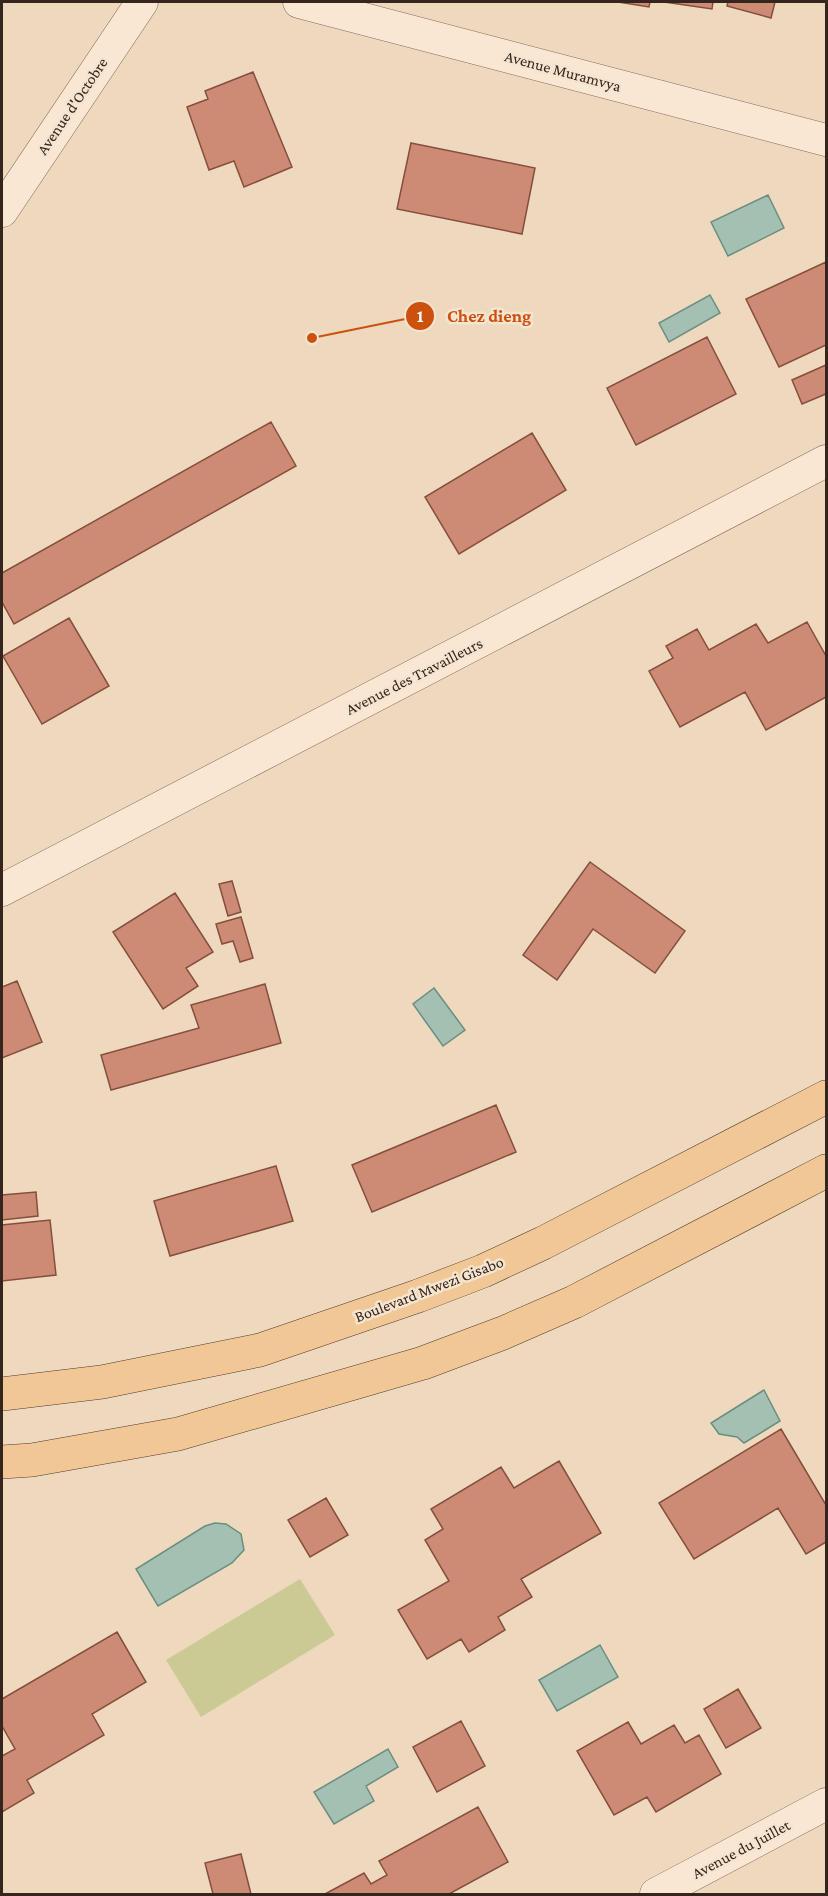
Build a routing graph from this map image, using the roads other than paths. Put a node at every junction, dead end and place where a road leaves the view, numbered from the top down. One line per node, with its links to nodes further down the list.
1 (142, 2): 4 (street, Avenue d'Octobre)
2 (299, 2): 3 (street, Avenue Muramvya)
3 (826, 140)
4 (2, 211)
5 (826, 461): 6 (street, Avenue des Travailleurs)
6 (2, 890)
7 (826, 1097): 9 (main road, Boulevard Mwezi Gisabo)
8 (826, 1171): 10 (main road)
9 (2, 1394)
10 (2, 1462)
11 (826, 1804): 12 (street, Avenue du Juillet)
12 (656, 1894)

